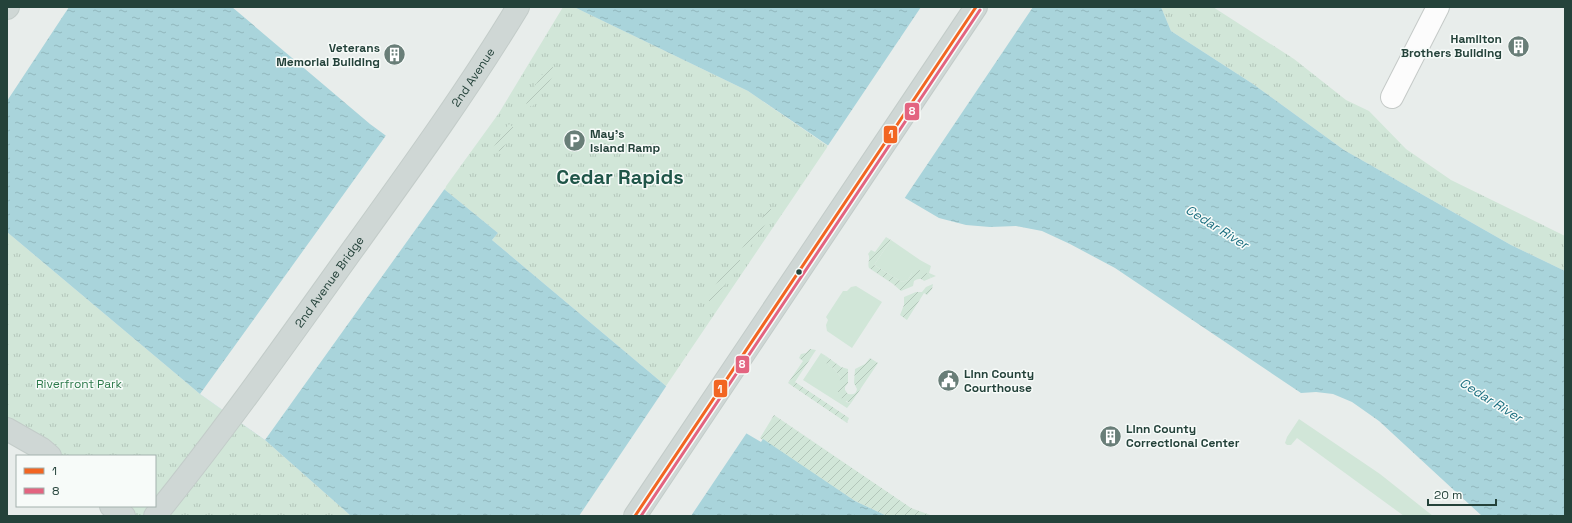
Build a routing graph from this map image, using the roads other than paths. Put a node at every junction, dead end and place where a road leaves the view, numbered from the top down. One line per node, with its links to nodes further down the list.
1 (518, 7): 5 (main road, 2nd Avenue)
2 (976, 7): 11 (main road)
3 (1438, 7): 4 (street)
4 (1392, 97)
5 (427, 146): 10 (main road, 2nd Avenue Bridge)
6 (7, 429): 7 (main road)
7 (49, 455)
8 (112, 507): 9 (main road)
9 (124, 516)
10 (155, 516)
11 (635, 516)

